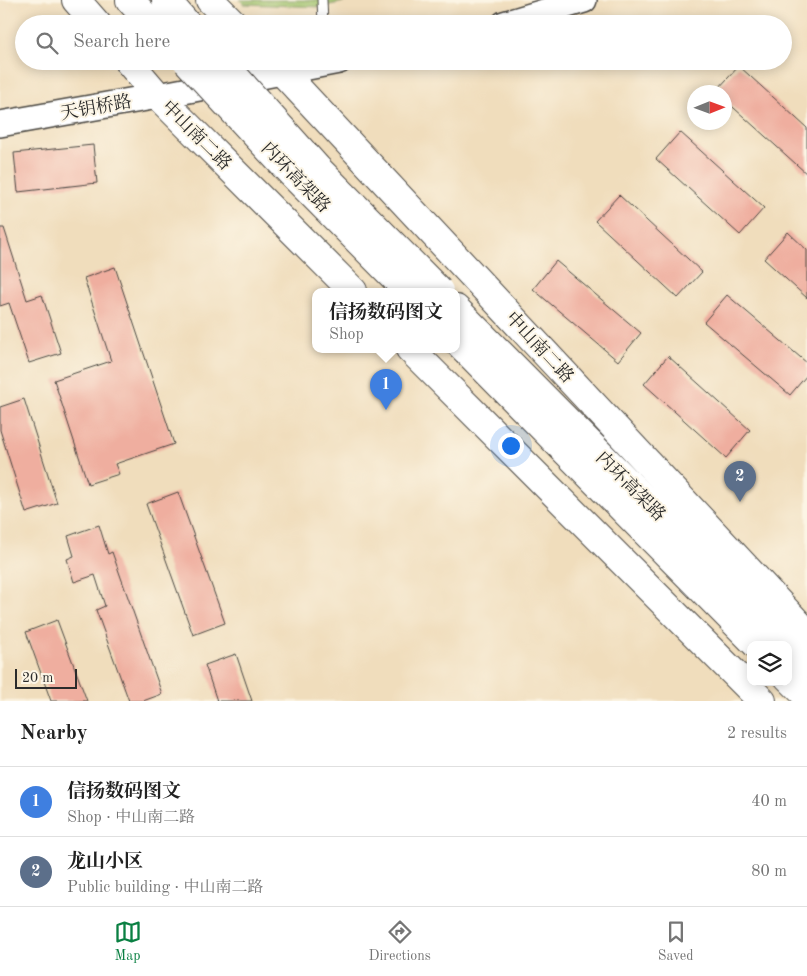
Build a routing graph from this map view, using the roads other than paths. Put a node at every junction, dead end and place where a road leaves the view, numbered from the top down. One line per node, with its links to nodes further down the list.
1 (76, 0): 7 (main road)
2 (130, 0): 8 (main road)
3 (166, 0): 9 (main road)
4 (210, 0): 10 (main road)
5 (322, 0): 11 (lane)
6 (584, 0): 12 (street)
7 (89, 15)
8 (144, 15)
9 (179, 15)
10 (225, 15)
11 (323, 15)
12 (534, 15)
13 (136, 70): 18 (main road, 中山南二路)
14 (195, 70): 21 (main road, 内环高架路, bridge)
15 (229, 70): 22 (main road, 内环高架路, bridge)
16 (266, 70): 18 (street, 天钥桥路)
17 (281, 70): 26 (main road, 中山南二路)
18 (158, 96): 19 (street, 天钥桥路); 20 (main road, 中山南二路)
19 (0, 124)
20 (350, 288)
21 (405, 288)
22 (436, 288)
23 (460, 313): 28 (main road, 内环高架路)
24 (460, 344): 27 (main road, 内环高架路)
25 (414, 353): 31 (main road)
26 (807, 633)
27 (753, 641)
28 (807, 663)
29 (792, 681): 30 (main road)
30 (807, 696)
31 (762, 701)

